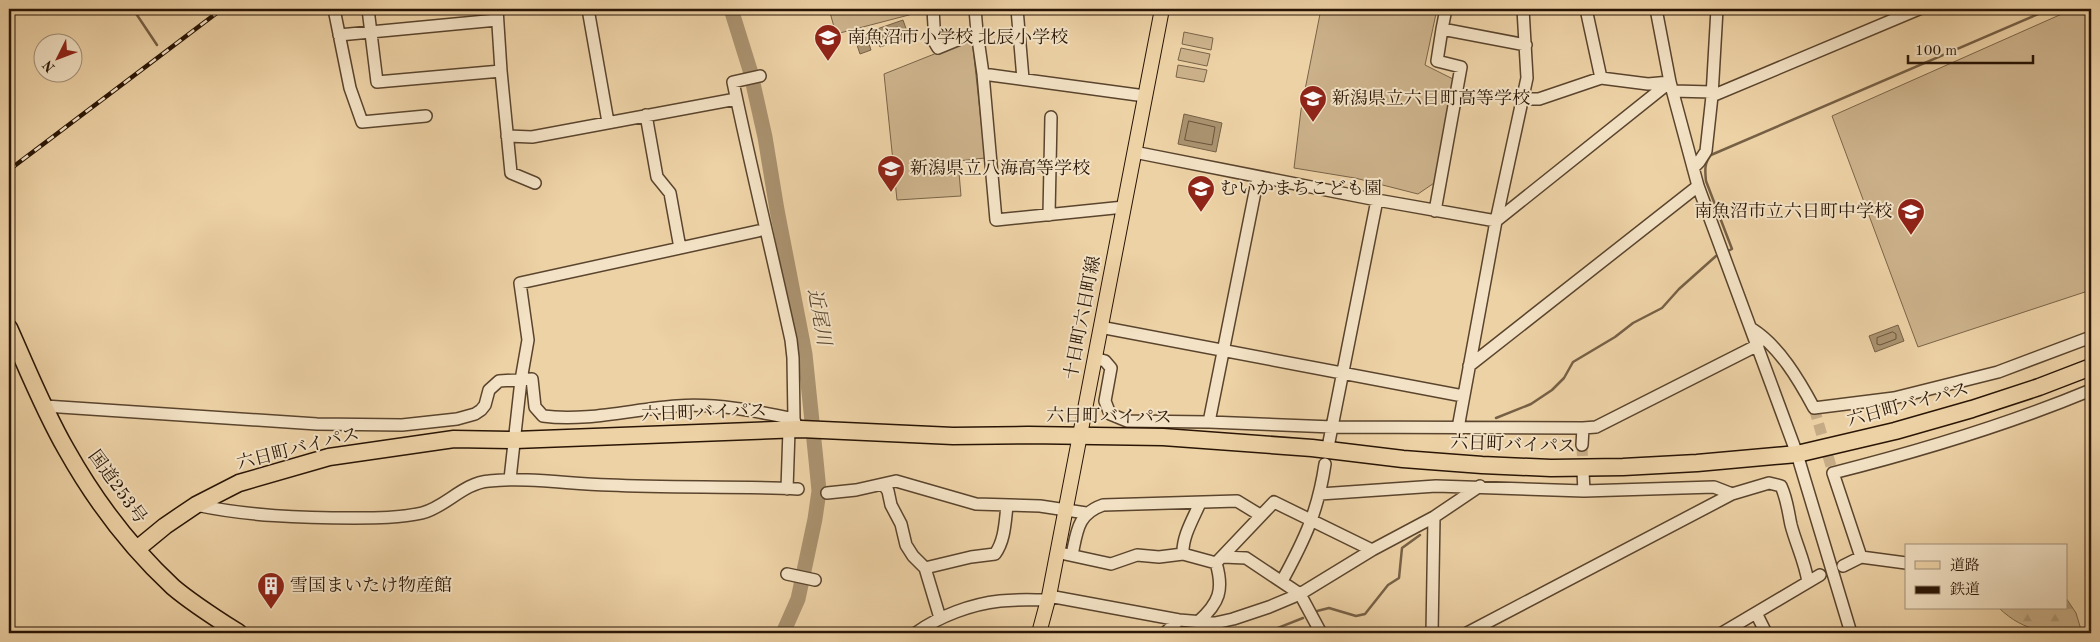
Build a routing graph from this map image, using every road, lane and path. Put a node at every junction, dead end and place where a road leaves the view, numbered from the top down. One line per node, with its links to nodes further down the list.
1 (334, 9): 18 (street)
2 (368, 9): 16 (street)
3 (588, 9): 33 (street)
4 (933, 9): 17 (street)
5 (975, 9): 17 (street)
6 (1017, 9): 24 (street)
7 (1162, 9): 27 (main road, 十日町六日町線)
8 (1446, 9): 15 (street)
9 (1523, 9): 19 (street)
10 (1586, 9): 23 (street)
11 (1656, 9): 25 (street)
12 (1716, 9): 26 (street)
13 (1919, 9): 26 (street)
14 (497, 14): 16 (street); 20 (street)
15 (1442, 29): 19 (street); 42 (street)
16 (371, 31): 18 (street); 20 (street)
17 (977, 32): 21 (street)
18 (339, 35): 31 (street)
19 (1526, 45): 29 (street)
20 (501, 71): 34 (street)
21 (983, 74): 24 (street); 43 (street)
22 (759, 77): 28 (street)
23 (1601, 78): 25 (street); 29 (street)
24 (1023, 79): 27 (street)
25 (1671, 86): 26 (street); 36 (street); 44 (street)
26 (1712, 94): 36 (street)
27 (1145, 96): 35 (main road, 十日町六日町線)
28 (736, 99): 30 (street); 62 (street)
29 (1522, 99): 44 (street)
30 (646, 115): 33 (street); 46 (street)
31 (426, 116)
32 (1051, 117): 43 (street)
33 (608, 122): 34 (street)
34 (507, 136): 38 (street)
35 (1134, 152): 37 (street); 41 (main road, 十日町六日町線)
36 (1693, 168): 39 (street)
37 (1258, 177): 40 (street); 52 (street)
38 (535, 183)
39 (1698, 186): 49 (street); 54 (street)
40 (1377, 200): 42 (street); 56 (street)
41 (1124, 207): 43 (street); 47 (main road, 十日町六日町線)
42 (1435, 210): 44 (street)
43 (1049, 215)
44 (1496, 221): 54 (street)
45 (758, 230): 46 (street)
46 (680, 248): 57 (street)
47 (1100, 326): 52 (street); 53 (main road, 十日町六日町線)
48 (9, 328): 60 (highway, 国道253号)
49 (1752, 329): 50 (street); 51 (street)
50 (2091, 337)
51 (1758, 345): 65 (street); 70 (street)
52 (1223, 351): 56 (street); 61 (street)
53 (1094, 358): 61 (street); 66 (main road, 十日町六日町線)
54 (1469, 366): 59 (street)
55 (2091, 367): 70 (highway, 六日町バイパス)
56 (1342, 373): 59 (street); 63 (street)
57 (521, 380): 60 (street); 62 (street); 67 (street)
58 (2091, 390): 93 (street)
59 (1463, 396): 64 (street)
60 (44, 406): 88 (highway, 国道253号)
61 (1209, 422): 63 (street)
62 (795, 427): 66 (highway, 六日町バイパス); 67 (highway, 六日町バイパス); 73 (street)
63 (1333, 427): 64 (street); 68 (street)
64 (1458, 428): 65 (street)
65 (1583, 428): 69 (street)
66 (1080, 435): 70 (highway, 六日町バイパス); 83 (main road, 十日町六日町線)
67 (515, 440): 73 (street); 81 (highway, 六日町バイパス)
68 (1329, 442)
69 (1582, 446)
70 (1797, 454): 119 (street)
71 (1324, 464): 78 (street)
72 (1583, 472): 76 (street)
73 (510, 479): 81 (street)
74 (883, 484): 77 (street); 82 (street); 97 (street)
75 (1480, 486): 76 (street); 78 (street); 86 (street)
76 (1584, 492): 79 (street)
77 (827, 493)
78 (1320, 494): 87 (street)
79 (1732, 494): 102 (street); 116 (street)
80 (1200, 504): 84 (street); 85 (street); 91 (street)
81 (196, 505): 88 (highway, 六日町バイパス)
82 (1007, 506): 83 (street); 97 (street)
83 (1064, 509): 84 (street); 90 (main road, 十日町六日町線)
84 (1086, 513): 92 (street)
85 (1260, 515): 87 (street); 94 (street)
86 (1434, 517): 89 (street); 115 (street)
87 (1313, 519): 89 (street); 101 (street)
88 (137, 549): 110 (highway, 国道253号)
89 (1372, 550): 103 (street)
90 (1056, 551): 92 (street); 104 (main road, 十日町六日町線)
91 (1183, 554): 92 (street); 94 (street)
92 (1072, 555)
93 (1861, 557): 95 (street); 96 (street)
94 (1219, 560): 101 (street); 108 (street)
95 (1905, 563)
96 (1843, 566)
97 (925, 568): 106 (street)
98 (788, 574): 100 (street)
99 (1820, 575): 102 (street)
100 (815, 580)
101 (1282, 581): 103 (street)
102 (1808, 582): 105 (street)
103 (1300, 594): 109 (street); 114 (street)
104 (1048, 598): 106 (street); 107 (street); 112 (main road, 十日町六日町線)
105 (1756, 613): 117 (street); 118 (street)
106 (940, 618): 111 (street)
107 (1179, 620): 108 (street); 113 (street)
108 (1200, 622): 109 (street)
109 (1217, 628)
110 (239, 633)
111 (916, 633)
112 (1039, 633)
113 (1165, 633)
114 (1321, 633)
115 (1432, 633)
116 (1467, 633)
117 (1722, 633)
118 (1766, 633)
119 (1851, 633)

